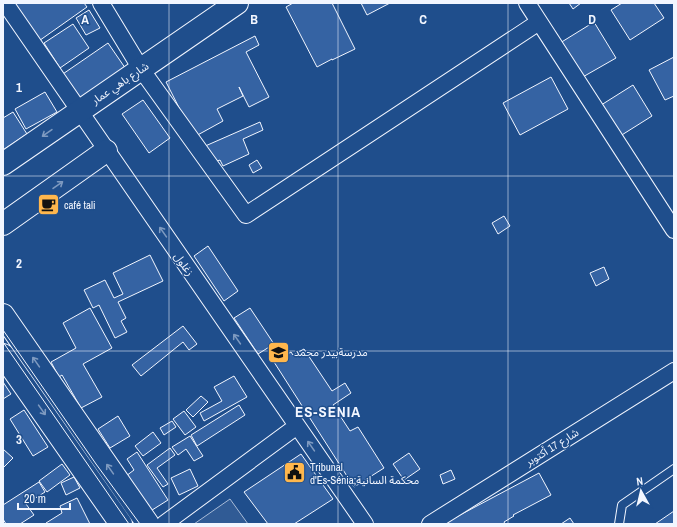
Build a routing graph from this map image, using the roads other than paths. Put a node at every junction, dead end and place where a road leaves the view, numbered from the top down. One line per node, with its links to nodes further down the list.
1 (5, 3): 7 (street, زغلول)
2 (101, 3): 6 (street)
3 (237, 3): 6 (main road, شارع باهي عمار)
4 (526, 3): 5 (street)
5 (539, 22): 6 (street); 11 (street)
6 (141, 68): 7 (main road, شارع باهي عمار)
7 (78, 111): 8 (street, زغلول); 9 (main road, شارع باهي عمار, one-way to 9)
8 (106, 151): 10 (main road, one-way to 8); 15 (street, زغلول, one-way to 8)
9 (3, 164)
10 (3, 224)
11 (674, 230)
12 (3, 315): 19 (main road, one-way to 12)
13 (3, 355): 18 (main road, one-way to 18)
14 (674, 371): 21 (street, شارع 17 أكتوبر)
15 (297, 426): 17 (street, زغلول, one-way to 15); 20 (street)
16 (674, 469): 22 (lane)
17 (361, 523)
18 (121, 524)
19 (148, 524)
20 (164, 524)
21 (430, 524)
22 (619, 524)

